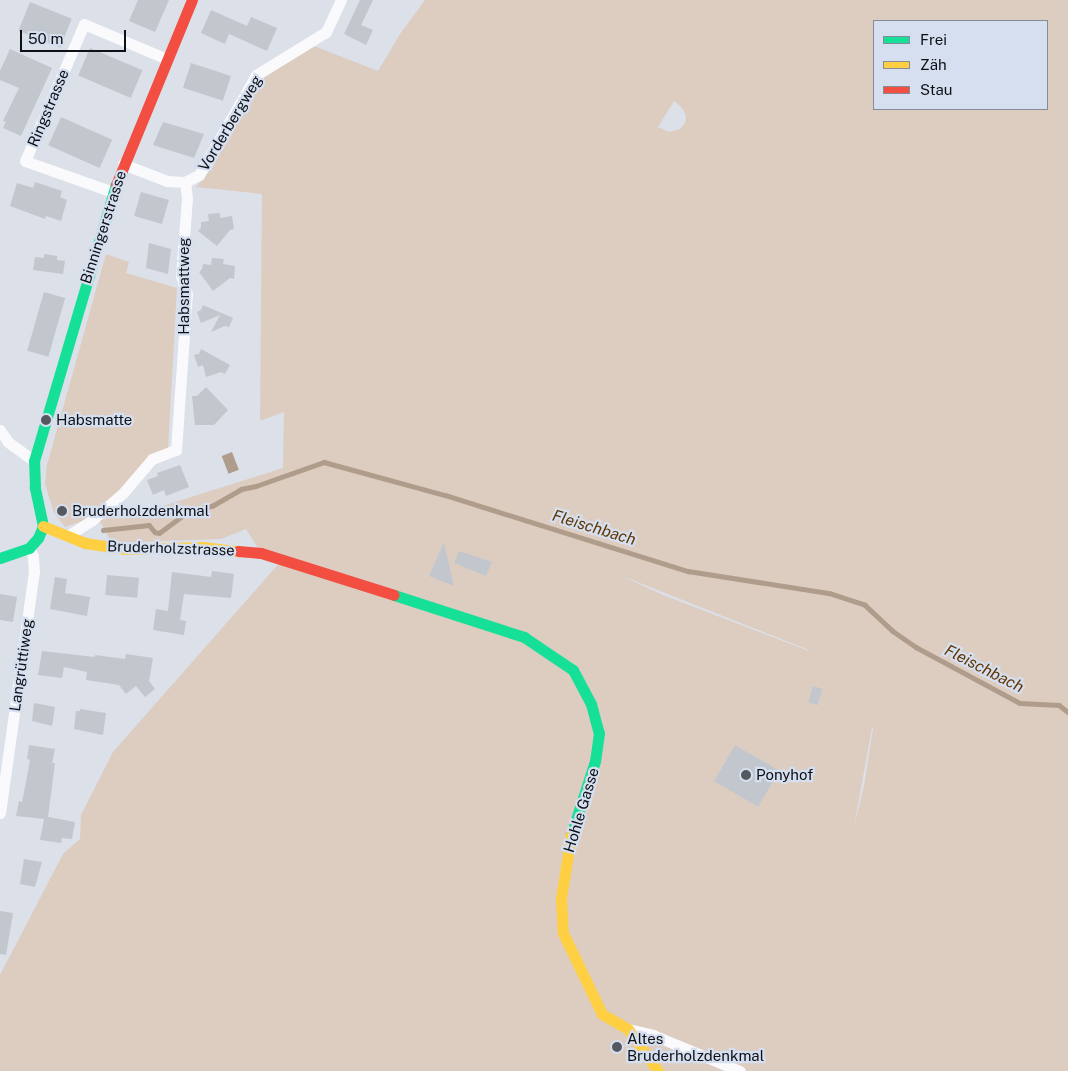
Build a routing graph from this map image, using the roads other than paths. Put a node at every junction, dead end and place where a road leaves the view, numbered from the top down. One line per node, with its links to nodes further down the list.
1 (192, 0): 3 (street, Binningerstrasse)
2 (341, 0): 5 (street, Vorderbergweg)
3 (167, 59): 4 (street, Binningerstrasse); 6 (street, Ringstrasse)
4 (123, 164): 5 (street, Vorderbergweg); 6 (street, Binningerstrasse)
5 (185, 182): 10 (street, Habsmattweg)
6 (113, 192): 8 (street, Binningerstrasse)
7 (0, 430): 8 (street)
8 (34, 461): 9 (street)
9 (43, 526): 10 (street, Bruderholzstrasse); 11 (street)
10 (68, 535): 13 (street, Bruderholzstrasse)
11 (29, 548): 12 (street); 14 (street, Langrüttiweg)
12 (0, 558)
13 (524, 637): 15 (street, Hohle Gasse)
14 (0, 813)
15 (628, 1029): 16 (street, Hohle Gasse); 17 (street)
16 (658, 1071)
17 (740, 1071)

